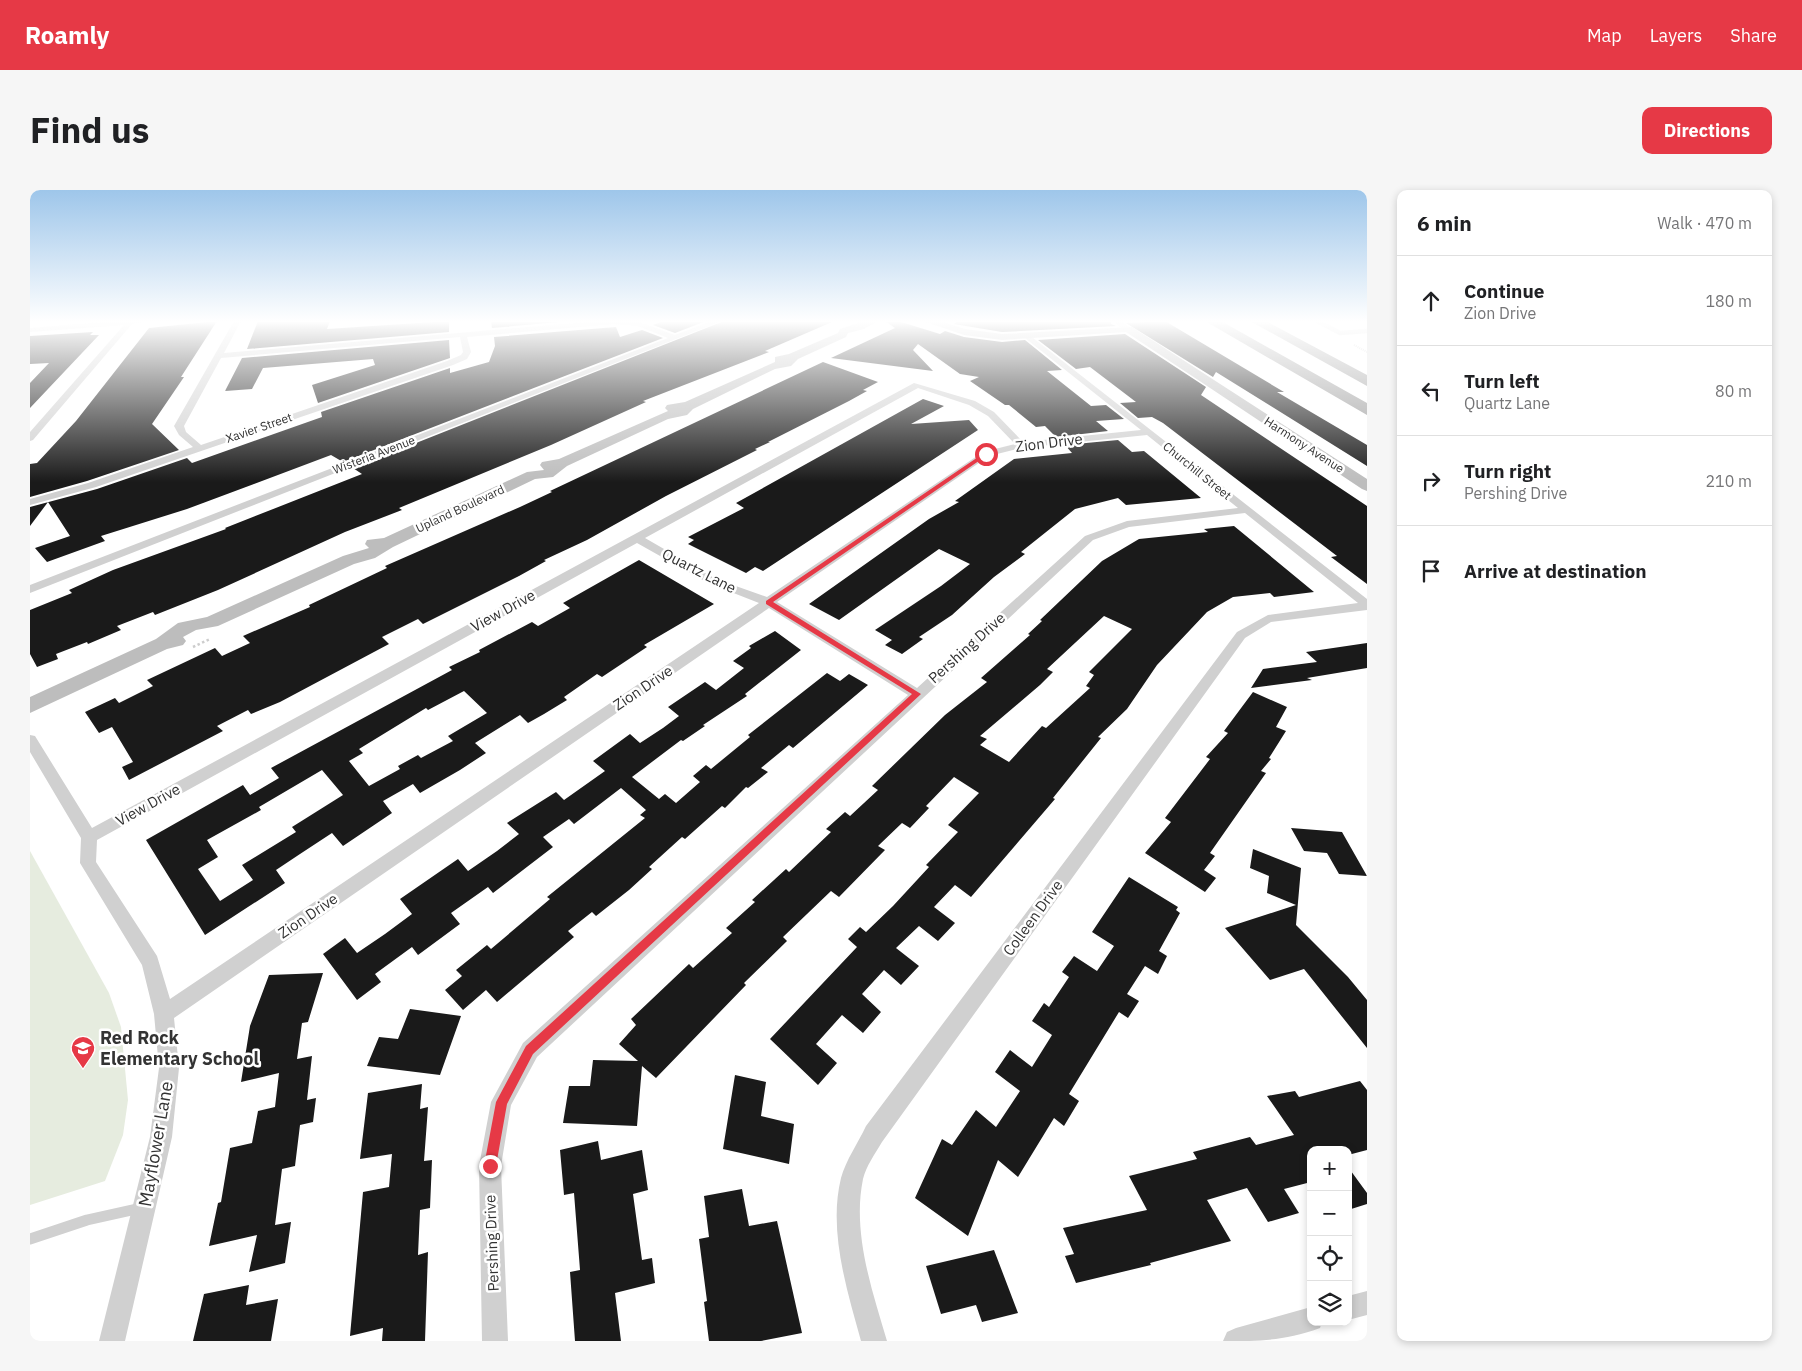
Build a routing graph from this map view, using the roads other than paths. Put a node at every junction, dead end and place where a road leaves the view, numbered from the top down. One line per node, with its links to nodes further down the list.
1 (85, 375): 15 (street)
2 (208, 375): 17 (street)
3 (412, 375): 17 (street, Xavier Street)
4 (581, 375): 22 (street, Wisteria Avenue)
5 (754, 375): 26 (street, Upland Boulevard)
6 (1076, 375): 14 (street, Churchill Street)
7 (1198, 375): 18 (street, Harmony Avenue)
8 (1303, 375): 11 (highway)
9 (1304, 375): 11 (highway)
10 (1355, 375): 12 (highway)
11 (1315, 381): 13 (highway)
12 (1367, 381)
13 (1367, 410)
14 (1148, 432): 16 (street, Zion Drive); 20 (street, Churchill Street)
15 (30, 438)
16 (1021, 445): 21 (street, View Drive); 23 (street, Zion Drive)
17 (199, 448): 19 (street, Xavier Street)
18 (1367, 486)
19 (30, 502)
20 (1245, 510): 24 (street, Churchill Street); 25 (street, Pershing Drive)
21 (636, 538): 23 (street, Quartz Lane); 28 (street, View Drive)
22 (30, 589)
23 (768, 602): 25 (street, Quartz Lane); 29 (street, Zion Drive)
24 (1367, 605): 37 (street, Colleen Drive)
25 (917, 694): 36 (street, Pershing Drive)
26 (30, 706)
27 (30, 740): 28 (street)
28 (89, 837): 29 (street, Mayflower Lane)
29 (164, 1014): 30 (street, Mayflower Lane)
30 (146, 1207): 31 (lane); 35 (street, Mayflower Lane)
31 (30, 1239)
32 (1367, 1303): 33 (street)
33 (1352, 1307)
34 (1307, 1320): 38 (street)
35 (112, 1341)
36 (495, 1341)
37 (874, 1341)
38 (1236, 1341)

